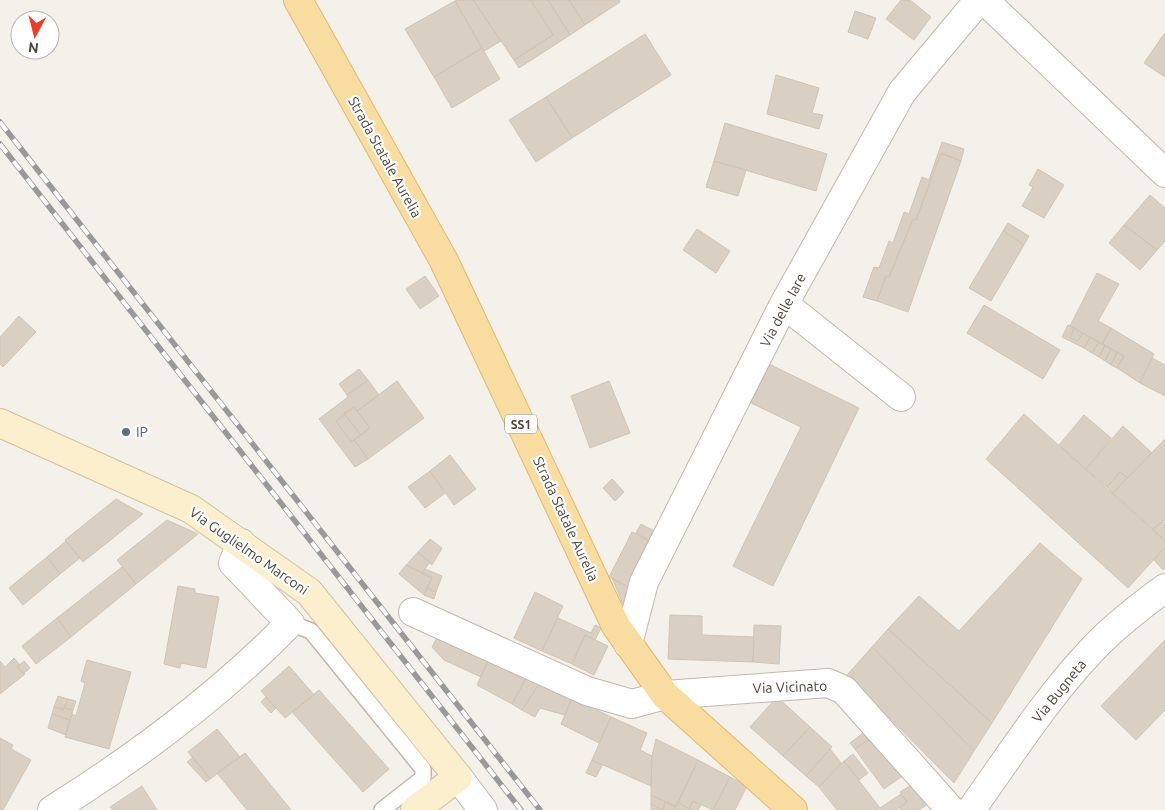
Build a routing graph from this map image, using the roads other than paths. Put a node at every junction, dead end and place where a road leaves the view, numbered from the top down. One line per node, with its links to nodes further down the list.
1 (298, 0): 12 (main road, Strada Statale Aurelia / SS1)
2 (979, 0): 5 (street, Via delle Iare)
3 (984, 0): 4 (street)
4 (1165, 173)
5 (784, 304): 6 (street); 12 (street, Via delle Iare)
6 (901, 397)
7 (0, 423): 8 (street, Via Guglielmo Marconi)
8 (241, 543): 11 (street); 14 (street, Via Guglielmo Marconi)
9 (1165, 588): 21 (street, Via Bugneta)
10 (413, 612): 13 (street)
11 (290, 624): 15 (street); 16 (lane)
12 (628, 644): 13 (main road, Strada Statale Aurelia / SS1)
13 (665, 695): 19 (main road, Strada Statale Aurelia / SS1); 20 (street, Via Vicinato)
14 (458, 778): 17 (street); 18 (street)
15 (52, 810)
16 (382, 810)
17 (415, 810)
18 (483, 810)
19 (793, 810)
20 (950, 810)
21 (970, 810)

